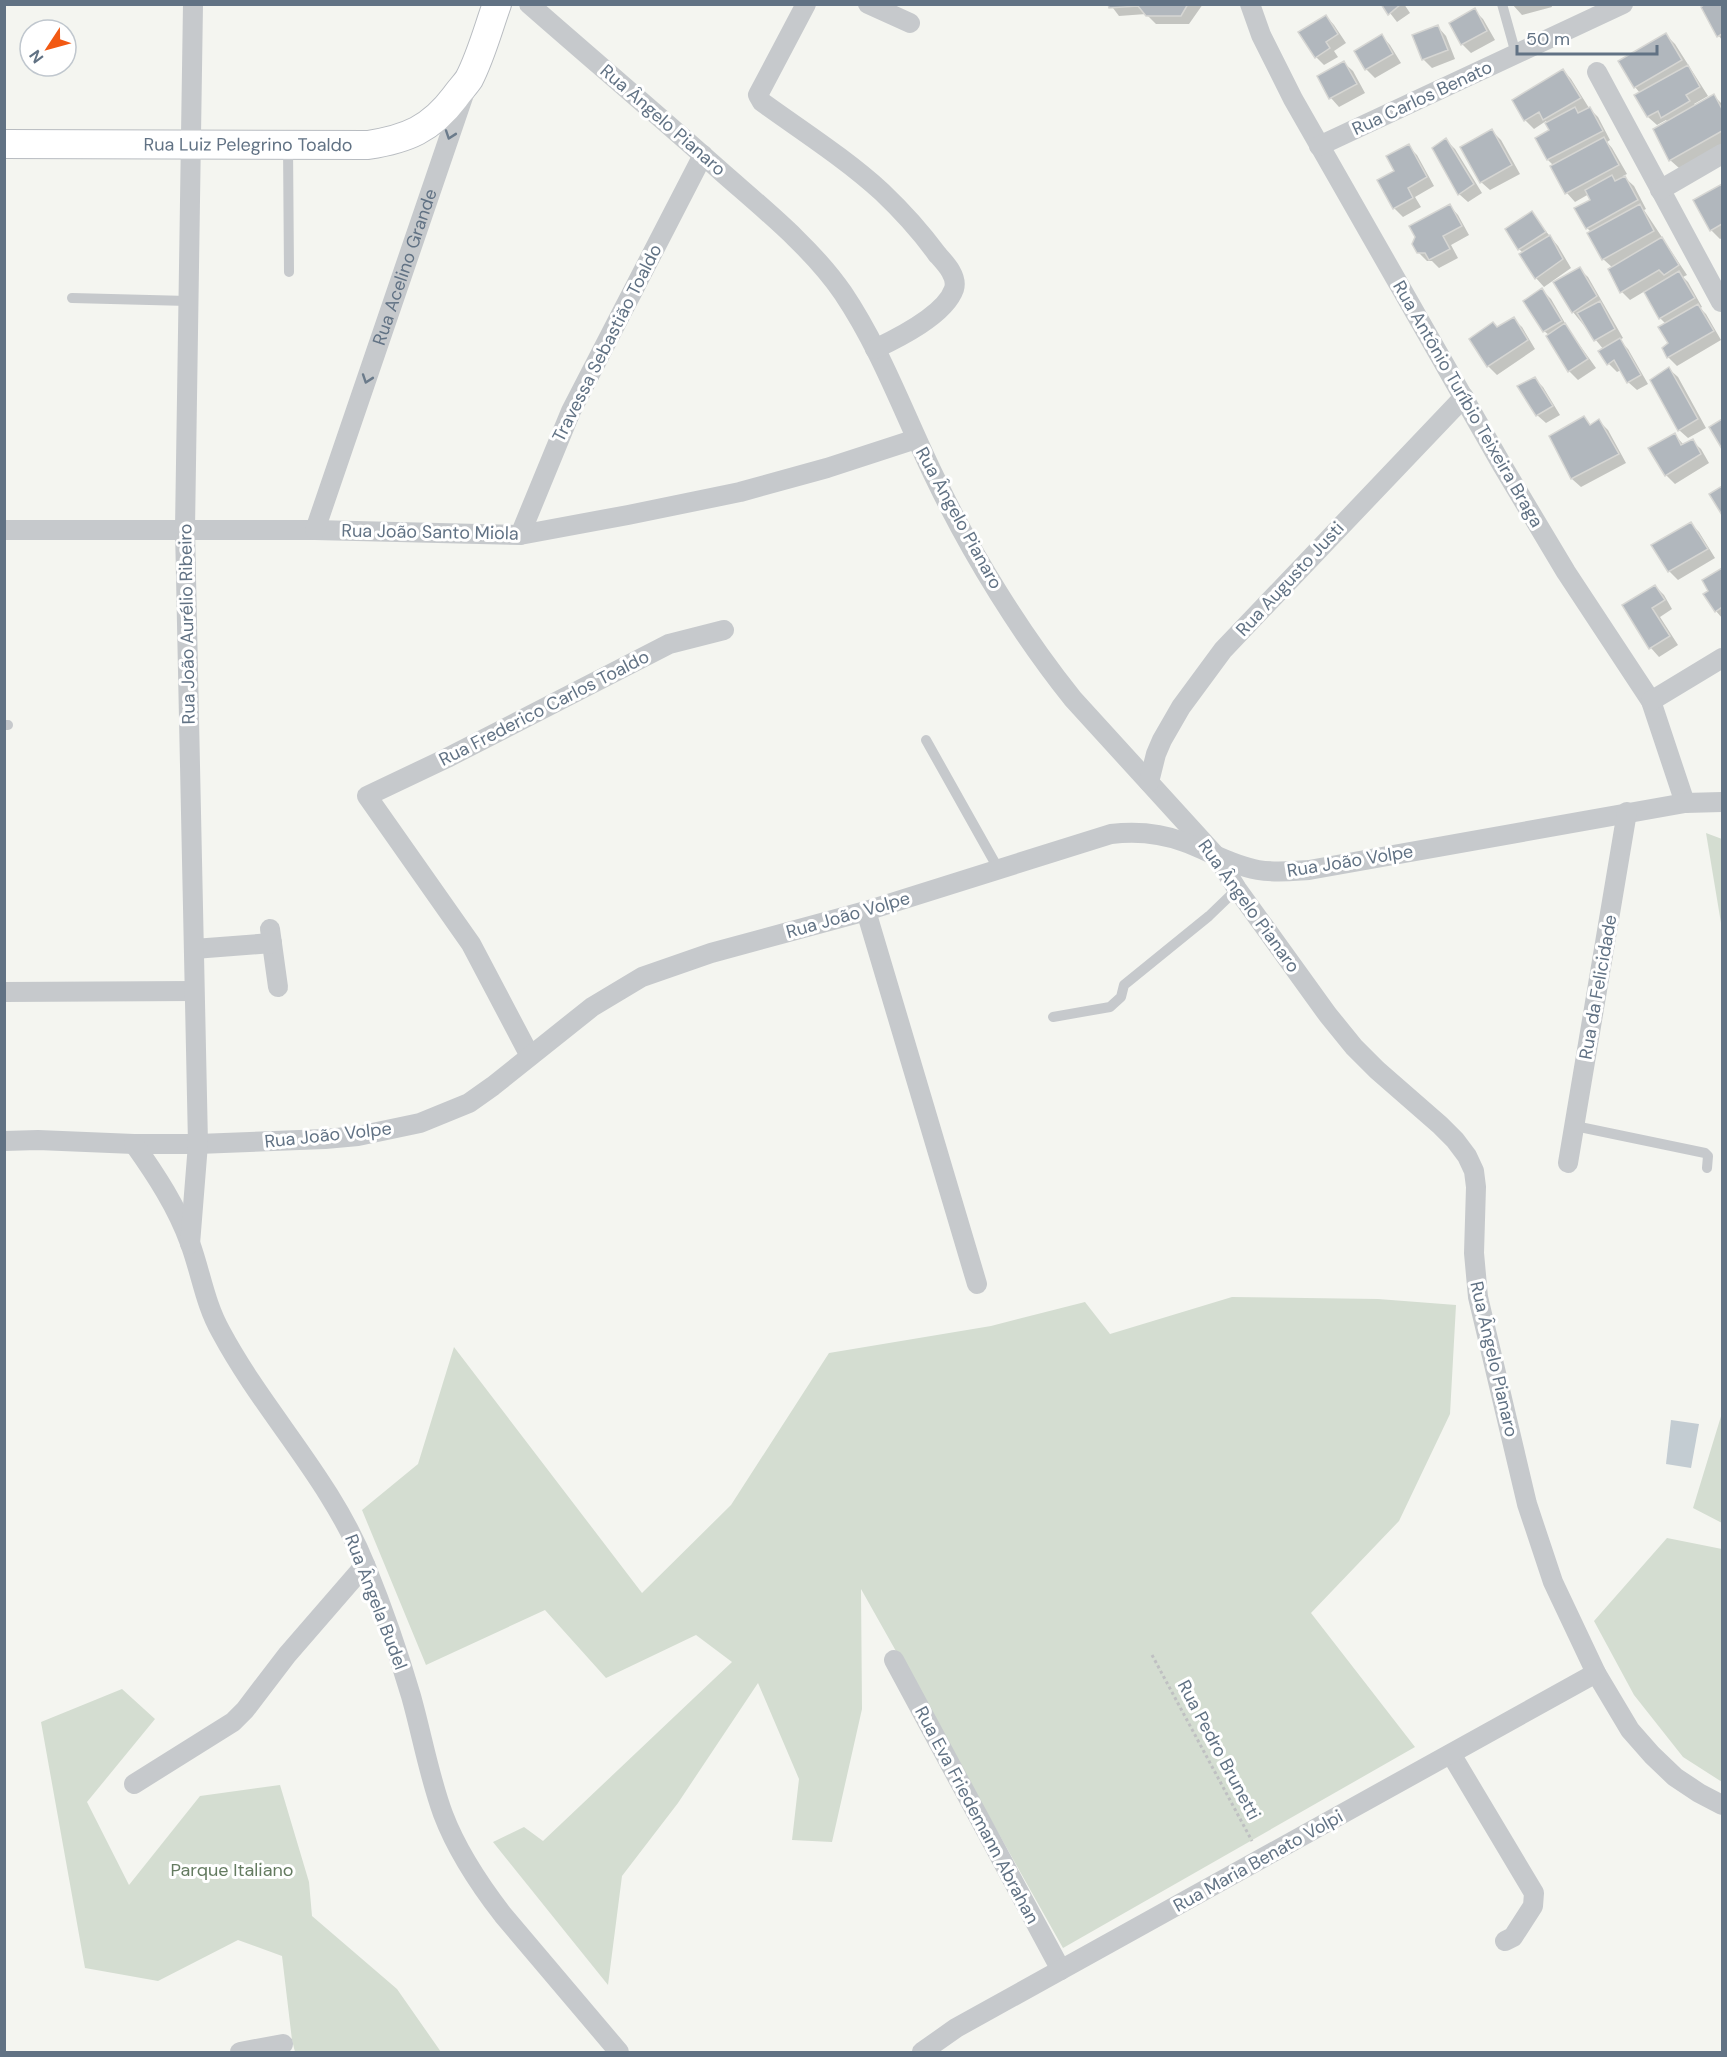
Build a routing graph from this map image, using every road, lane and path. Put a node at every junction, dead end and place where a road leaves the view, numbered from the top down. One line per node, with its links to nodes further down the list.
1 (193, 4): 14 (street, Rua João Aurélio Ribeiro)
2 (497, 4): 12 (street, Rua Acelino Grande)
3 (529, 4): 18 (street, Rua Ângelo Pianaro)
4 (806, 4): 24 (street)
5 (868, 4): 9 (street)
6 (1250, 4): 16 (street, Rua Antônio Turíbio Teixeira Braga)
7 (1502, 4): 10 (lane)
8 (1623, 4): 10 (street, Rua Carlos Benato)
9 (910, 23)
10 (1516, 54): 16 (street, Rua Carlos Benato)
11 (1597, 72): 19 (street)
12 (468, 80): 15 (street, Rua Luiz Pelegrino Toaldo); 29 (street, Rua Acelino Grande, one-way to 29)
13 (4, 144): 14 (street, Rua Luiz Pelegrino Toaldo)
14 (191, 144): 15 (street, Rua Luiz Pelegrino Toaldo); 22 (street, Rua João Aurélio Ribeiro)
15 (288, 144): 20 (lane)
16 (1319, 146): 25 (street, Rua Antônio Turíbio Teixeira Braga)
17 (1722, 154): 19 (street)
18 (703, 155): 24 (street, Rua Ângelo Pianaro); 30 (street, Travessa Sebastião Toaldo)
19 (1660, 189): 23 (street)
20 (289, 272)
21 (72, 298): 22 (lane)
22 (188, 301): 27 (street, Rua João Aurélio Ribeiro)
23 (1721, 302)
24 (875, 349): 26 (street, Rua Ângelo Pianaro)
25 (1464, 397): 33 (street, Rua Antônio Turíbio Teixeira Braga); 35 (street, Rua Augusto Justi)
26 (916, 439): 30 (street, Rua João Santo Miola); 35 (street, Rua Ângelo Pianaro)
27 (185, 529): 28 (street, Rua João Santo Miola); 29 (street, Rua João Santo Miola); 43 (street, Rua João Aurélio Ribeiro)
28 (4, 530)
29 (315, 530): 30 (street, Rua João Santo Miola)
30 (520, 535)
31 (724, 630): 48 (street, Rua Frederico Carlos Toaldo)
32 (1722, 658): 33 (street)
33 (1652, 701): 37 (street, Rua Antônio Turíbio Teixeira Braga)
34 (926, 740): 40 (lane)
35 (1149, 782): 39 (street, Rua Ângelo Pianaro)
36 (1722, 802): 37 (street, Rua João Volpe)
37 (1685, 803): 38 (street, Rua João Volpe)
38 (1627, 812): 39 (street, Rua João Volpe); 49 (street, Rua da Felicidade)
39 (1216, 857): 40 (street, Rua João Volpe); 41 (street, Rua Ângelo Pianaro)
40 (999, 870): 42 (street, Rua João Volpe)
41 (1237, 889): 47 (lane); 60 (street, Rua Ângelo Pianaro)
42 (866, 912): 48 (street, Rua João Volpe); 56 (street)
43 (194, 949): 44 (street); 45 (street, Rua João Aurélio Ribeiro)
44 (278, 987)
45 (194, 991): 46 (street); 52 (street, Rua João Aurélio Ribeiro)
46 (4, 992)
47 (1053, 1017)
48 (530, 1056): 52 (street, Rua João Volpe)
49 (1575, 1126): 53 (street, Rua da Felicidade); 54 (lane)
50 (4, 1141): 51 (street, Rua João Volpe)
51 (134, 1144): 52 (street, Rua João Volpe); 55 (street, Rua Ângela Budel)
52 (198, 1144): 55 (street, Rua João Aurélio Ribeiro)
53 (1568, 1163)
54 (1707, 1168)
55 (190, 1244): 57 (street, Rua Ângela Budel)
56 (977, 1284)
57 (365, 1565): 62 (street); 69 (street, Rua Ângela Budel)
58 (1152, 1655): 64 (path, Rua Pedro Brunetti)
59 (894, 1659): 66 (street, Rua Eva Friedemann Abrahan)
60 (1596, 1673): 61 (street, Rua Maria Benato Volpi); 63 (street, Rua Ângelo Pianaro)
61 (1451, 1754): 64 (street, Rua Maria Benato Volpi); 65 (street)
62 (134, 1784)
63 (1722, 1805)
64 (1262, 1859): 66 (street, Rua Maria Benato Volpi)
65 (1506, 1941)
66 (1061, 1970): 70 (street, Rua Maria Benato Volpi)
67 (283, 2044): 68 (street)
68 (240, 2052)
69 (619, 2052)
70 (922, 2052)

